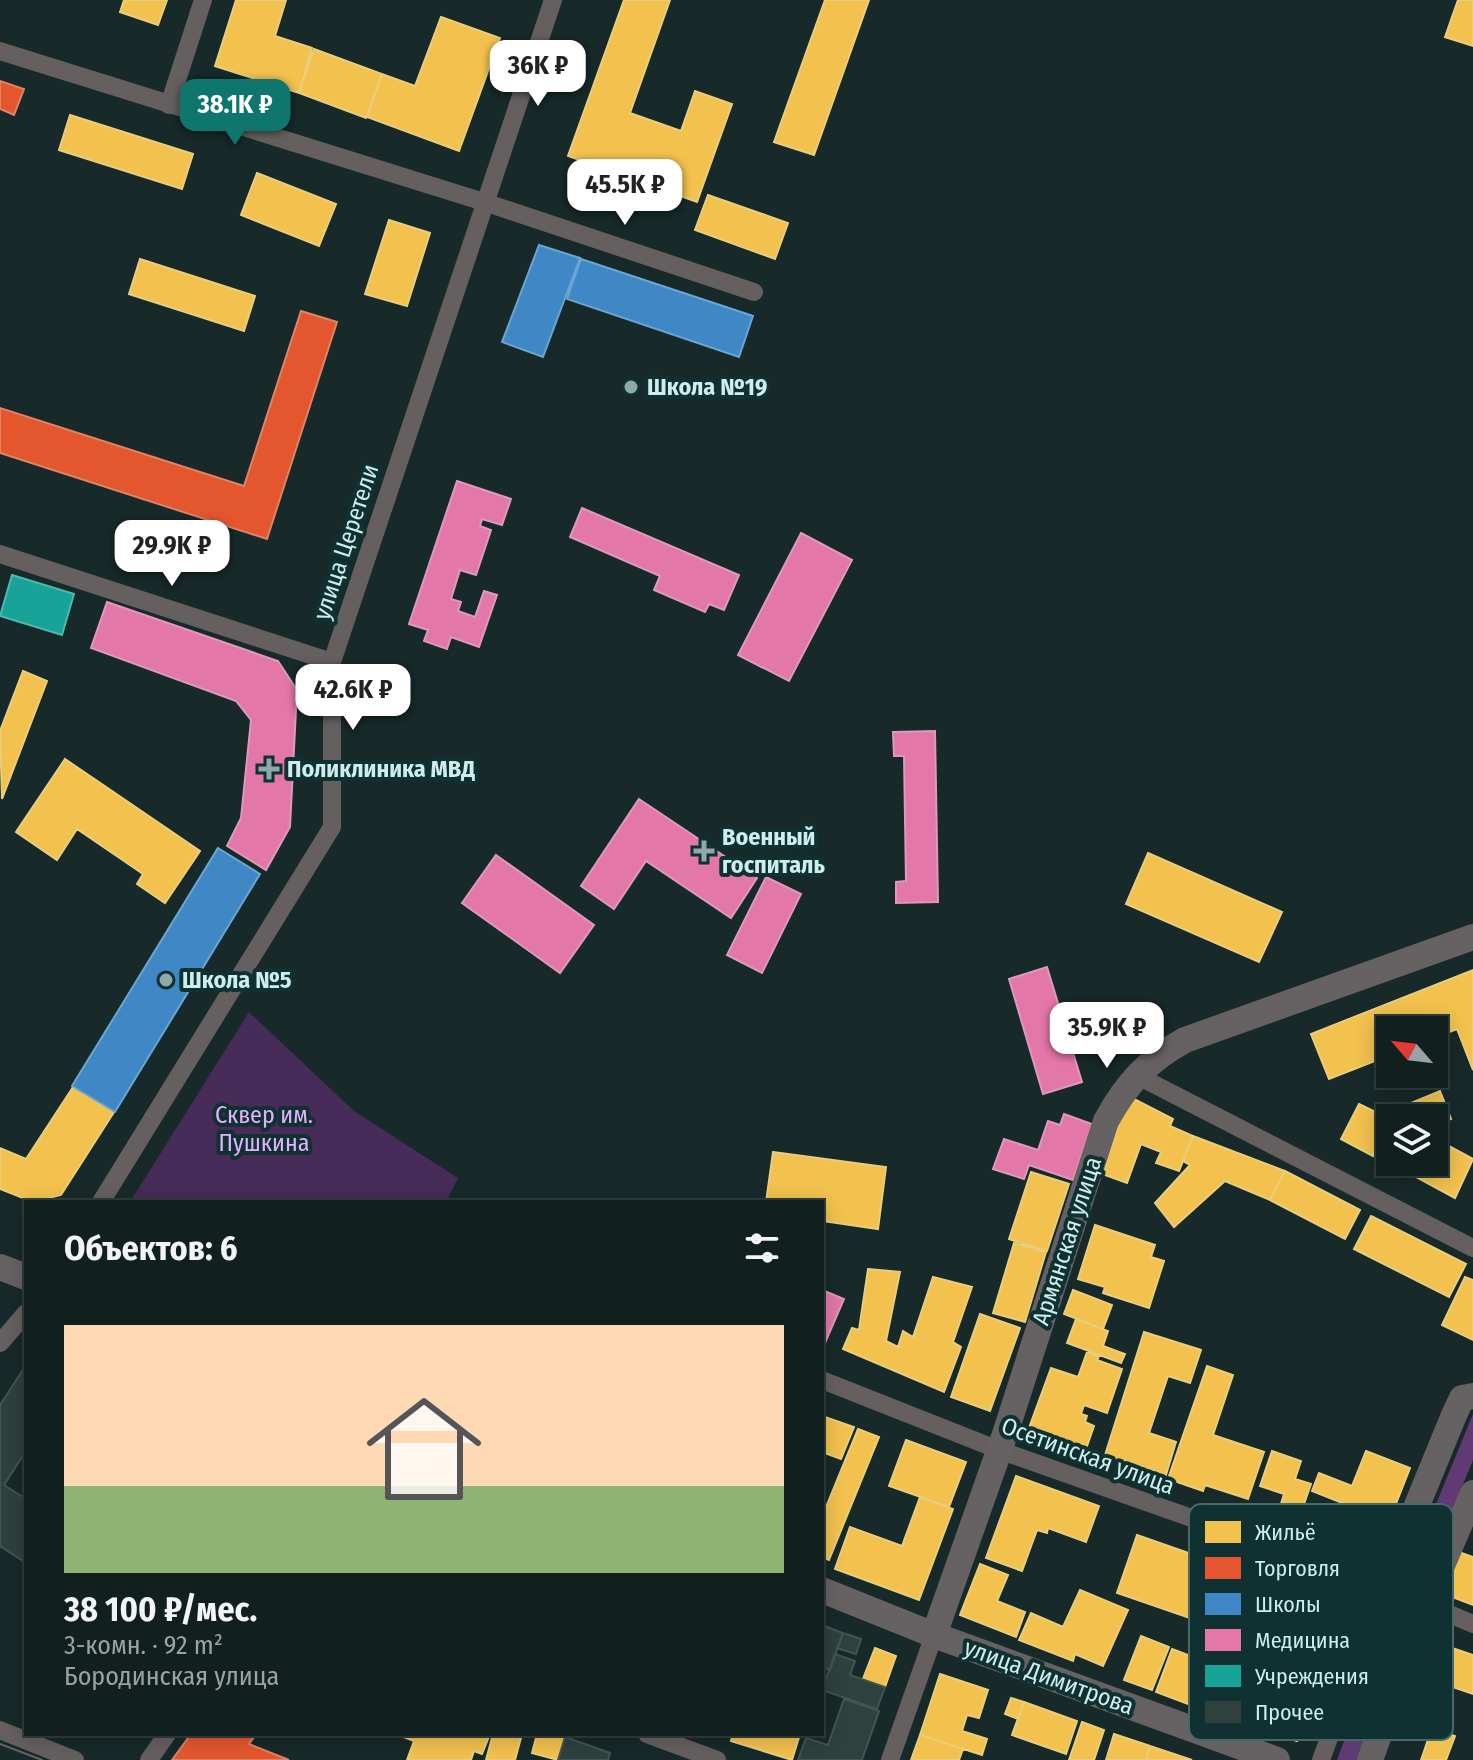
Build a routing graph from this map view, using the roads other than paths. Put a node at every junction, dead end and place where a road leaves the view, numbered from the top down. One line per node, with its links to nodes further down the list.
1 (203, 0): 4 (street)
2 (553, 0): 5 (street, улица Церетели)
3 (0, 51): 4 (street)
4 (169, 105): 5 (street)
5 (484, 202): 6 (street); 8 (street, улица Церетели)
6 (754, 292)
7 (0, 554): 8 (street)
8 (332, 662): 11 (street, улица Церетели)
9 (1473, 937): 10 (main road, Армянская улица)
10 (1136, 1075): 12 (street); 19 (main road, Армянская улица)
11 (102, 1200)
12 (1473, 1248)
13 (0, 1267): 14 (main road)
14 (24, 1276)
15 (24, 1315): 16 (street)
16 (0, 1343)
17 (824, 1381): 19 (street, Осетинская улица)
18 (1473, 1396): 21 (main road)
19 (999, 1450): 22 (street, Осетинская улица); 27 (main road, Армянская улица)
20 (1473, 1493): 23 (main road)
21 (1418, 1504)
22 (1189, 1517)
23 (1453, 1540)
24 (824, 1591): 27 (main road, улица Димитрова)
25 (1453, 1615): 26 (street, Осетинская улица)
26 (1473, 1624)
27 (934, 1635): 28 (main road, улица Димитрова); 38 (street, Армянская улица)
28 (1189, 1728)
29 (0, 1730): 35 (street)
30 (166, 1736): 36 (street)
31 (652, 1736): 37 (street)
32 (1222, 1740): 39 (main road, улица Димитрова)
33 (1328, 1740): 40 (street)
34 (1377, 1740): 41 (main road)
35 (75, 1760)
36 (149, 1760)
37 (717, 1760)
38 (890, 1760)
39 (1277, 1760)
40 (1321, 1760)
41 (1370, 1760)

